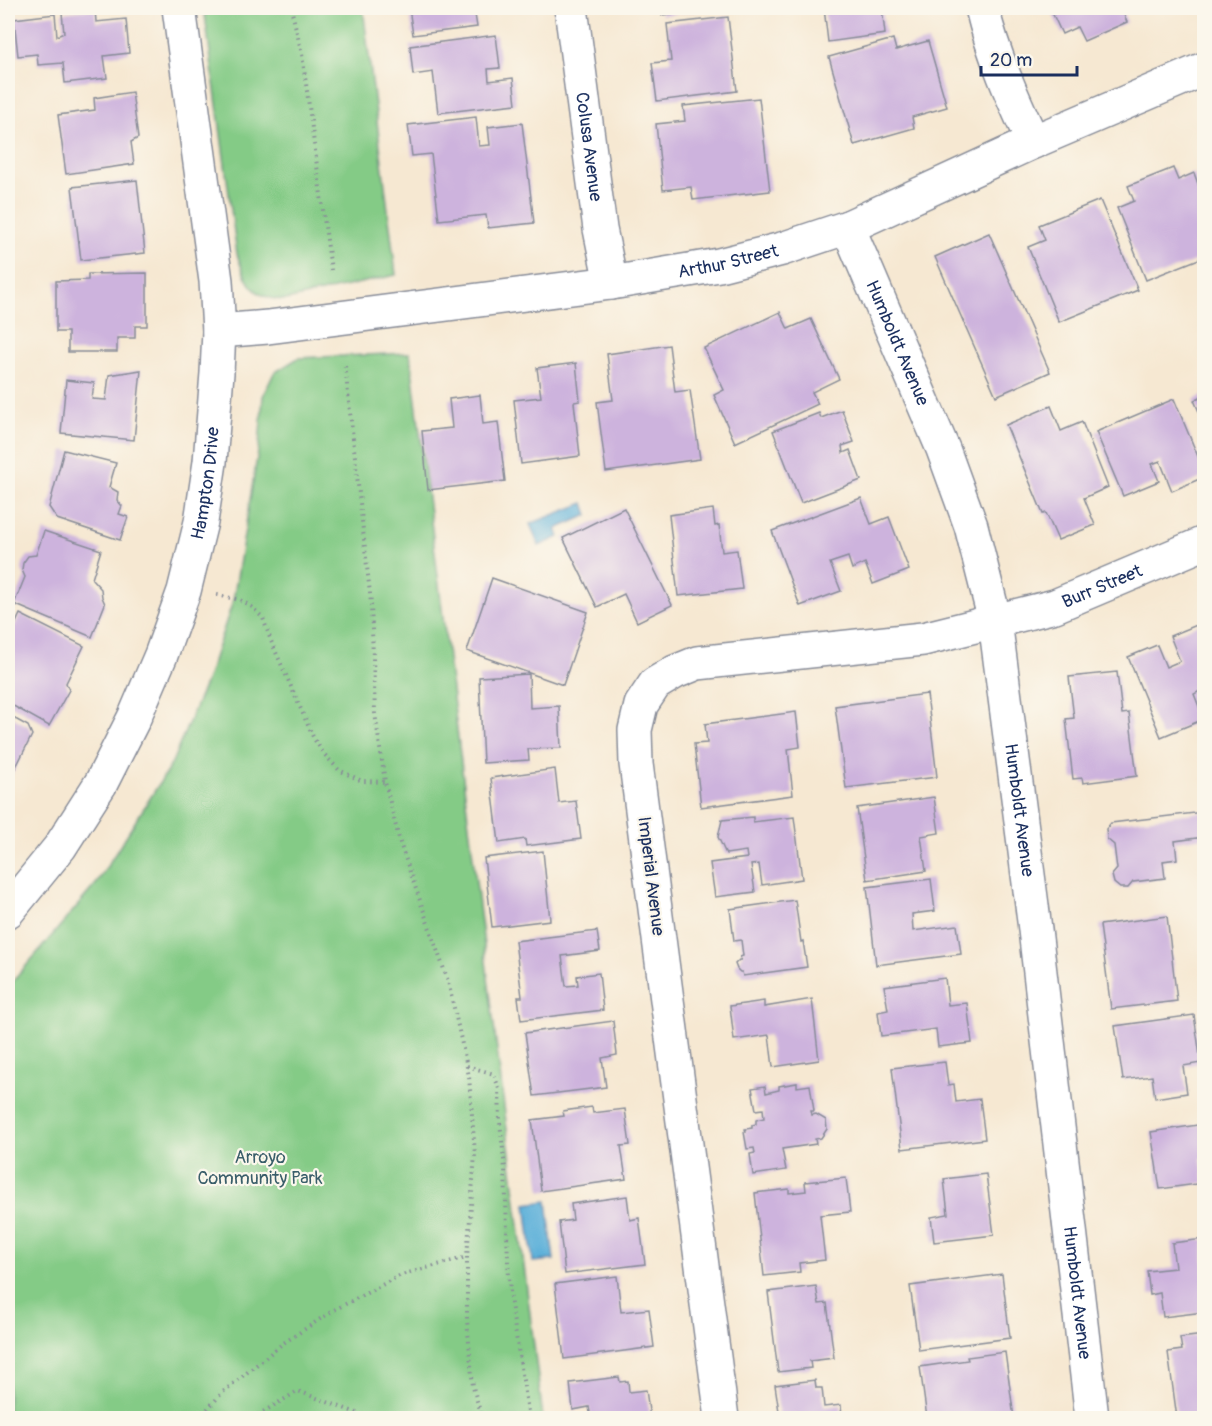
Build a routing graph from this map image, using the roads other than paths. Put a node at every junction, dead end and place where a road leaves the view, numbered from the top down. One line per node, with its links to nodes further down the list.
1 (179, 8): 8 (street, Hampton Drive)
2 (572, 8): 7 (street, Colusa Avenue)
3 (982, 8): 5 (street)
4 (1204, 69): 5 (street, Arthur Street)
5 (1033, 142): 6 (street, Arthur Street)
6 (848, 227): 7 (street, Arthur Street); 10 (street, Humboldt Avenue)
7 (611, 283): 8 (street, Arthur Street)
8 (219, 331): 11 (street, Hampton Drive)
9 (1204, 543): 10 (street, Burr Street)
10 (995, 621): 12 (street, Imperial Avenue); 13 (street, Humboldt Avenue)
11 (8, 912)
12 (722, 1419)
13 (1092, 1419)

